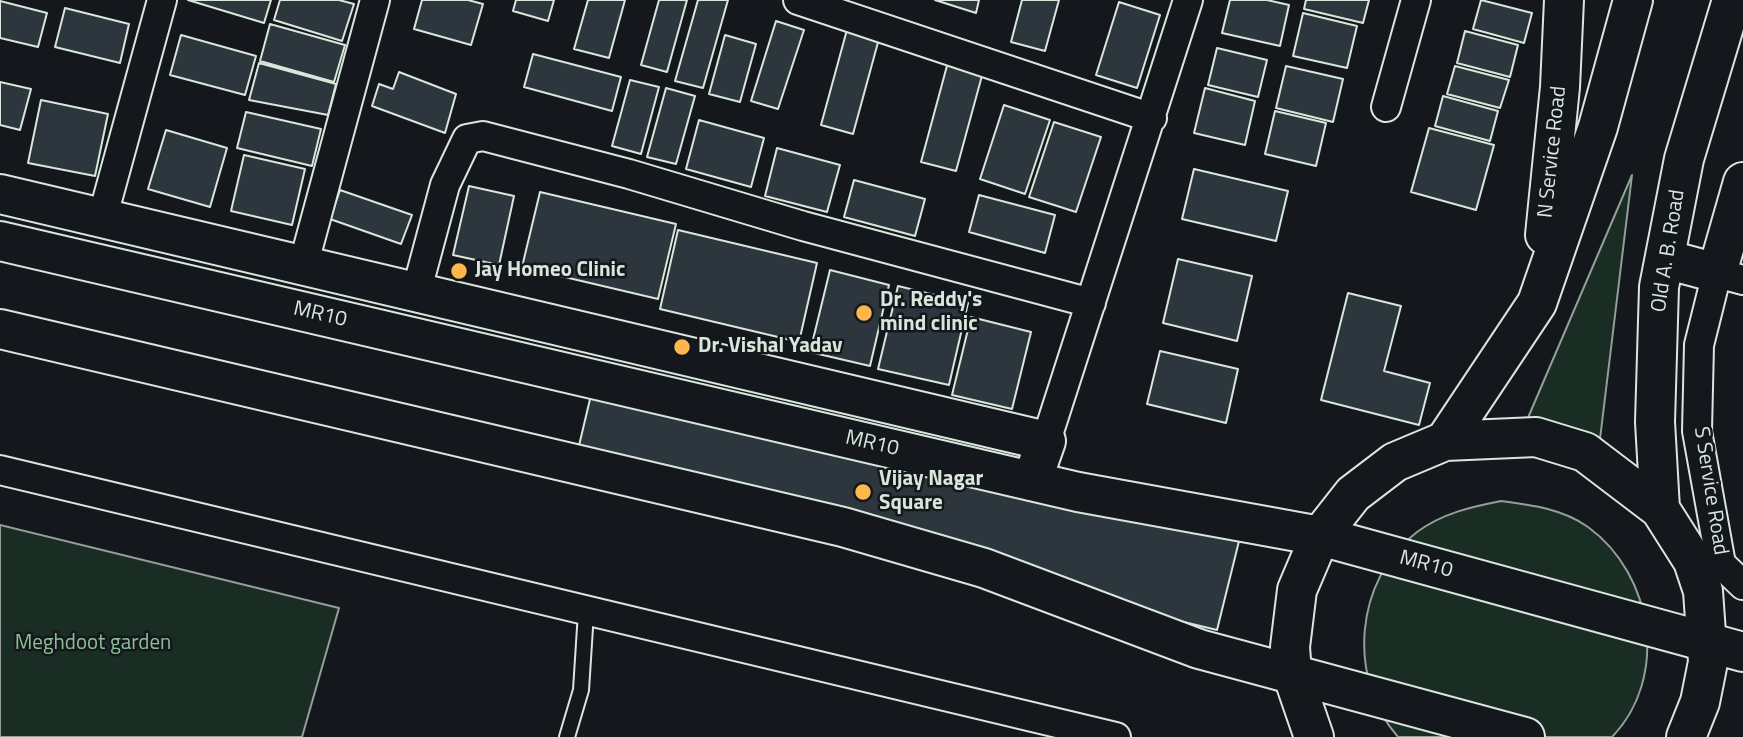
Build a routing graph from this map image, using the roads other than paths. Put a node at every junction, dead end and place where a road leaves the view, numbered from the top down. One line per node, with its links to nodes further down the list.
1 (162, 0): 13 (street)
2 (375, 0): 16 (street)
3 (798, 0): 10 (street)
4 (1188, 0): 10 (street)
5 (1416, 0): 9 (street)
6 (1564, 0): 20 (main road, N Service Road)
7 (1633, 0): 20 (main road)
8 (1732, 0): 15 (main road, Old A. B. Road)
9 (1386, 107)
10 (1152, 118): 19 (street)
11 (1743, 182): 17 (main road, S Service Road)
12 (0, 194): 13 (main road)
13 (102, 219): 16 (main road)
14 (0, 241): 25 (main road, MR10)
15 (1665, 259): 17 (main road); 26 (main road, Old A. B. Road)
16 (303, 266): 18 (main road)
17 (1730, 276): 28 (street, S Service Road)
18 (416, 293): 19 (street); 22 (main road)
19 (1091, 303): 22 (street)
20 (1537, 303): 23 (main road)
21 (0, 329): 31 (main road)
22 (1046, 441): 25 (main road)
23 (1445, 441): 26 (main road); 27 (main road)
24 (0, 470): 29 (street)
25 (1032, 481): 27 (main road, MR10)
26 (1660, 509): 30 (main road)
27 (1320, 536): 30 (main road, MR10); 31 (main road)
28 (1743, 586)
29 (586, 612): 32 (lane); 33 (street)
30 (1726, 648): 36 (main road)
31 (1292, 673): 34 (main road); 35 (main road)
32 (567, 737)
33 (1116, 737)
34 (1314, 737)
35 (1525, 737)
36 (1686, 737)

